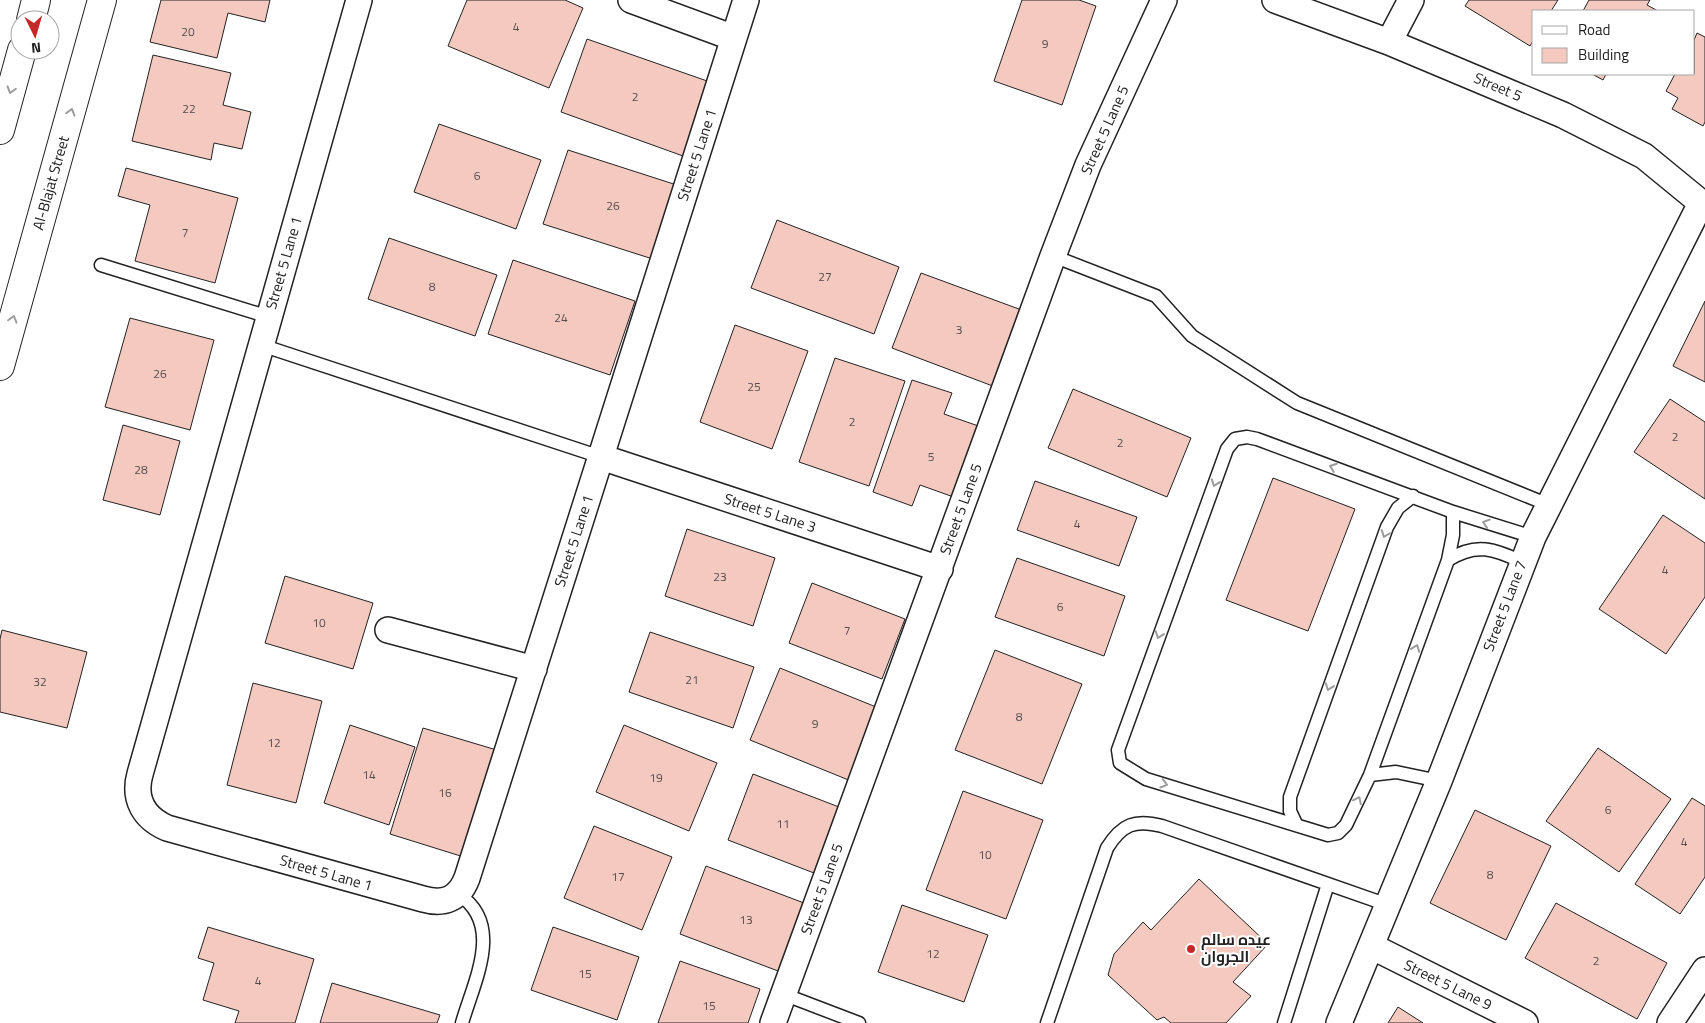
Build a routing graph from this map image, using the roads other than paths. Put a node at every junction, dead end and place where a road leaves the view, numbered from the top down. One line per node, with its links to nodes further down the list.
1 (102, 0): 17 (main road, Al-Blajat Street, one-way to 1)
2 (359, 0): 15 (street, Street 5 Lane 1)
3 (632, 0): 8 (street)
4 (746, 0): 8 (street, Street 5 Lane 1)
5 (1164, 0): 13 (street, Street 5 Lane 5)
6 (1275, 0): 9 (street, Street 5)
7 (1411, 0): 9 (street)
8 (734, 38): 18 (street, Street 5 Lane 1)
9 (1389, 42): 12 (street, Street 5)
10 (19, 60): 11 (main road, one-way to 11)
11 (0, 130)
12 (1703, 205): 20 (street, Street 5 Lane 7)
13 (1053, 256): 20 (lane); 25 (street, Street 5 Lane 5)
14 (101, 265): 15 (lane)
15 (269, 316): 16 (street, Street 5 Lane 1)
16 (261, 345): 18 (lane); 32 (street, Street 5 Lane 1)
17 (0, 366)
18 (601, 457): 25 (street, Street 5 Lane 3); 27 (street, Street 5 Lane 1)
19 (1413, 496): 21 (lane); 30 (lane, one-way to 30); 30 (lane, one-way to 30)
20 (1549, 505): 22 (street, Street 5 Lane 7)
21 (1453, 512): 22 (lane, one-way to 21); 23 (lane)
22 (1533, 537): 24 (street, Street 5 Lane 7)
23 (1448, 560): 24 (lane); 28 (lane, one-way to 23)
24 (1522, 562): 29 (street, Street 5 Lane 7)
25 (940, 569): 36 (street, Street 5 Lane 5)
26 (388, 630): 27 (street)
27 (534, 670): 32 (street, Street 5 Lane 1)
28 (1370, 775): 29 (lane); 30 (lane, one-way to 28)
29 (1439, 781): 33 (street, Street 5 Lane 7)
30 (1296, 824)
31 (1328, 884): 33 (lane); 37 (lane); 41 (lane)
32 (458, 894): 38 (lane)
33 (1388, 905): 34 (street, Street 5 Lane 7)
34 (1371, 946): 42 (street, Street 5 Lane 7); 43 (street, Street 5 Lane 9)
35 (1705, 970): 44 (street)
36 (783, 994): 39 (street, Street 5 Lane 5); 40 (lane)
37 (1051, 1022)
38 (462, 1023)
39 (773, 1023)
40 (859, 1023)
41 (1284, 1023)
42 (1339, 1023)
43 (1525, 1023)
44 (1670, 1023)

